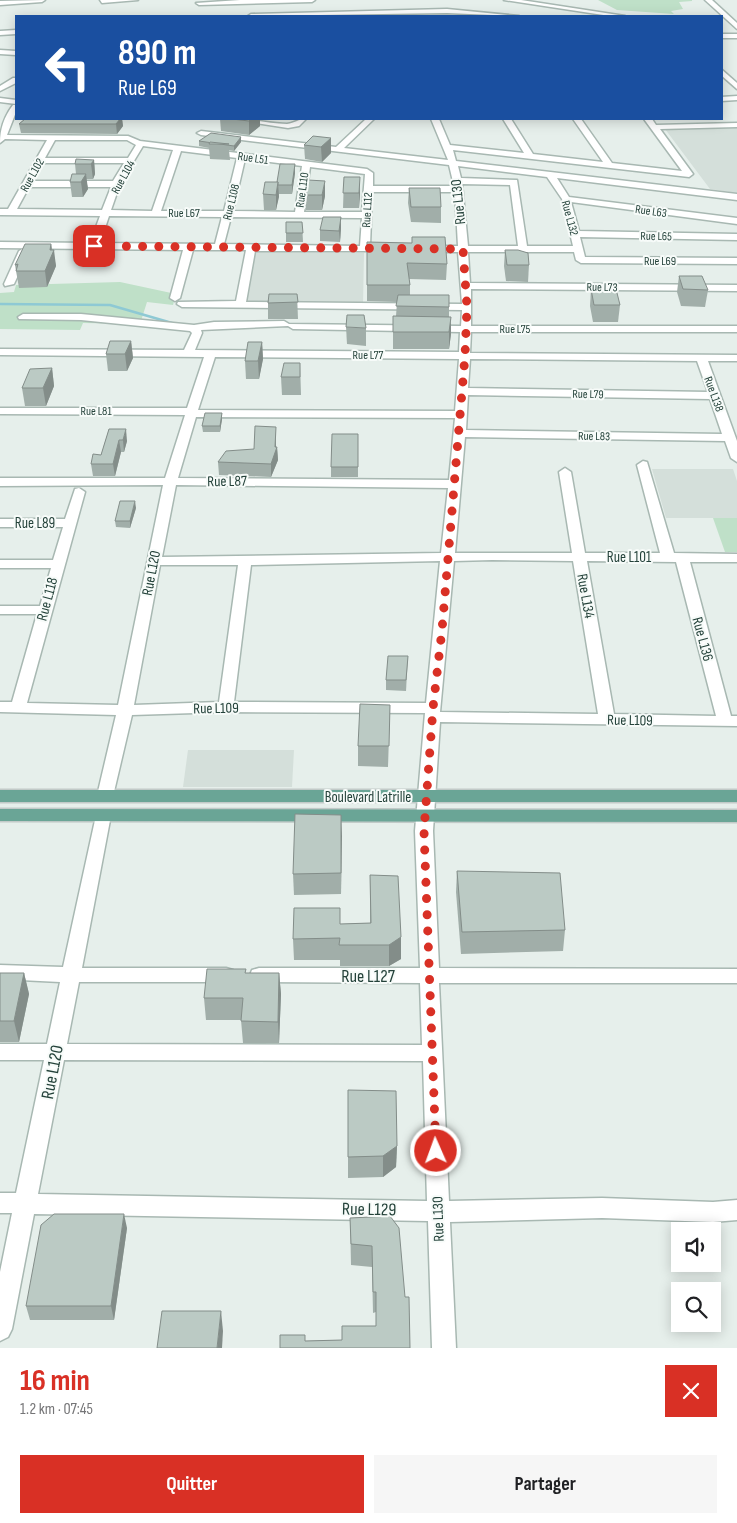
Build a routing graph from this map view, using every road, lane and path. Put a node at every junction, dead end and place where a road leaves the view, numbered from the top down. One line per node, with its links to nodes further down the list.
1 (42, 0): 10 (street)
2 (135, 0): 8 (street)
3 (286, 0): 4 (street); 11 (street); 14 (street)
4 (312, 0)
5 (507, 0): 9 (street)
6 (576, 0): 13 (street)
7 (708, 0): 19 (street)
8 (101, 2)
9 (529, 2): 13 (street); 17 (street)
10 (0, 3)
11 (199, 4)
12 (390, 11): 15 (street); 16 (street)
13 (585, 11): 18 (street)
14 (290, 15)
15 (310, 15)
16 (498, 15)
17 (508, 15)
18 (615, 15)
19 (734, 21): 20 (street)
20 (737, 27)
21 (15, 32): 22 (street)
22 (0, 34)
23 (723, 36): 24 (street)
24 (737, 36)
25 (0, 52): 26 (street)
26 (15, 54)
27 (723, 74): 29 (street)
28 (15, 80): 30 (street)
29 (737, 87)
30 (0, 88)
31 (723, 98): 32 (street)
32 (737, 98)
33 (0, 100): 34 (street)
34 (15, 102)
35 (14, 113): 36 (street); 47 (street)
36 (0, 117)
37 (243, 120): 38 (street)
38 (301, 120)
39 (369, 120): 52 (street)
40 (435, 120): 50 (street, Rue L130)
41 (508, 120): 54 (street)
42 (578, 120): 59 (street)
43 (649, 120): 45 (street)
44 (737, 125): 45 (street)
45 (654, 127): 59 (street)
46 (202, 133): 52 (street)
47 (1, 138): 48 (street, Rue L51)
48 (52, 138): 49 (street, Rue L51); 55 (street, Rue L102)
49 (136, 141): 51 (street, Rue L51); 56 (street, Rue L104)
50 (448, 147): 54 (street); 57 (street, Rue L130)
51 (178, 148): 53 (street, Rue L51); 71 (street)
52 (338, 149): 57 (street)
53 (242, 156): 58 (street, Rue L51); 72 (street, Rue L108)
54 (530, 156): 59 (street)
55 (40, 160): 56 (street); 62 (street, Rue L102)
56 (132, 161): 63 (street, Rue L104)
57 (453, 164): 61 (street); 64 (street, Rue L130)
58 (306, 165): 60 (street, Rue L51); 73 (street, Rue L110)
59 (610, 166)
60 (368, 172): 65 (street, Rue L112)
61 (551, 176): 66 (street); 67 (street, Rue L132)
62 (27, 184): 63 (street); 69 (street, Rue L102)
63 (116, 184): 70 (street, Rue L104)
64 (458, 185): 65 (street); 87 (street, Rue L130); 88 (street)
65 (368, 188): 74 (street, Rue L112)
66 (737, 197)
67 (566, 199): 75 (street, Rue L63); 76 (street, Rue L132)
68 (0, 212): 69 (street, Rue L67)
69 (11, 212): 70 (street, Rue L67)
70 (106, 212): 71 (street, Rue L67); 80 (street, Rue L104)
71 (156, 213): 72 (street, Rue L67)
72 (228, 214): 73 (street, Rue L67); 82 (street, Rue L108)
73 (299, 214): 74 (street, Rue L67)
74 (367, 215): 84 (street, Rue L112)
75 (737, 221)
76 (574, 234): 77 (street, Rue L65); 89 (street, Rue L132)
77 (737, 237)
78 (0, 245): 79 (street)
79 (27, 246): 80 (street); 92 (street)
80 (94, 246): 81 (street)
81 (189, 247): 82 (street); 95 (street)
82 (219, 247): 83 (street)
83 (251, 248): 84 (street); 95 (street)
84 (365, 248): 85 (street)
85 (396, 249)
86 (416, 249): 87 (street)
87 (463, 249): 88 (street); 93 (street, Rue L130)
88 (523, 249): 89 (street)
89 (578, 249): 90 (street, Rue L132)
90 (584, 260): 91 (street, Rue L69)
91 (737, 261)
92 (9, 284)
93 (466, 286): 94 (street, Rue L73); 96 (street, Rue L130)
94 (737, 288)
95 (240, 306): 96 (street)
96 (467, 307): 99 (street, Rue L130)
97 (23, 317): 98 (street, Rue L75)
98 (194, 328): 99 (street, Rue L75); 102 (street)
99 (467, 329): 100 (street, Rue L75); 104 (street, Rue L130)
100 (737, 329)
101 (0, 352): 102 (street, Rue L77)
102 (188, 353): 103 (street, Rue L77)
103 (210, 354): 104 (street, Rue L77); 110 (street, Rue L120)
104 (465, 356): 105 (street, Rue L77); 107 (street, Rue L130)
105 (701, 358): 106 (street, Rue L77); 108 (street, Rue L138)
106 (737, 358)
107 (461, 391): 108 (street, Rue L79); 111 (street, Rue L130)
108 (715, 396): 113 (street, Rue L138)
109 (0, 411): 110 (street, Rue L81)
110 (192, 413): 111 (street, Rue L81); 118 (street, Rue L120)
111 (460, 415): 112 (street, Rue L130)
112 (458, 433): 113 (street, Rue L83); 119 (street, Rue L130)
113 (730, 438): 114 (street, Rue L138)
114 (737, 458)
115 (643, 465): 124 (street, Rue L136)
116 (565, 472): 123 (street, Rue L134)
117 (0, 482): 118 (street, Rue L87)
118 (170, 482): 119 (street, Rue L87); 127 (street, Rue L120)
119 (453, 484): 125 (street, Rue L130)
120 (79, 492): 122 (street, Rue L118)
121 (0, 523): 122 (street, Rue L89)
122 (70, 523): 130 (street, Rue L118)
123 (578, 556): 124 (street, Rue L101); 125 (street, Rue L101); 138 (street, Rue L134)
124 (675, 557): 126 (street, Rue L101); 139 (street, Rue L136)
125 (446, 558): 128 (street, Rue L101); 137 (street, Rue L130)
126 (737, 558)
127 (154, 561): 128 (street, Rue L101); 136 (street, Rue L120)
128 (245, 561): 134 (street)
129 (0, 564): 130 (street)
130 (57, 564): 132 (street, Rue L118)
131 (0, 610): 132 (street)
132 (44, 610): 135 (street, Rue L118)
133 (0, 707): 135 (street, Rue L109)
134 (226, 707): 136 (street, Rue L109); 137 (street, Rue L109)
135 (18, 708): 136 (street, Rue L109)
136 (125, 710): 141 (street, Rue L120)
137 (433, 712): 138 (street, Rue L109); 143 (street, Rue L130)
138 (607, 720): 139 (street, Rue L109)
139 (731, 721)
140 (0, 796): 141 (main road, Boulevard Latrille)
141 (105, 796): 143 (main road, Boulevard Latrille)
142 (737, 796): 143 (main road, Boulevard Latrille)
143 (426, 797): 146 (street, Rue L130)
144 (0, 815): 145 (main road, Boulevard Latrille)
145 (103, 815): 146 (main road, Boulevard Latrille); 149 (street, Rue L120)
146 (425, 816): 147 (main road, Boulevard Latrille); 150 (street, Rue L130)
147 (737, 816)
148 (0, 972): 149 (street, Rue L127)
149 (71, 975): 150 (street, Rue L127); 152 (street, Rue L120)
150 (428, 976): 151 (street, Rue L127); 154 (street, Rue L130)
151 (737, 976)
152 (56, 1051): 153 (street); 154 (street); 156 (street, Rue L120)
153 (0, 1052)
154 (432, 1053): 157 (street, Rue L130)
155 (0, 1203): 156 (street, Rue L129)
156 (27, 1203): 157 (street, Rue L129); 159 (street, Rue L120)
157 (438, 1210): 158 (street, Rue L129); 160 (street, Rue L130)
158 (737, 1210)
159 (0, 1329)
160 (444, 1348)

